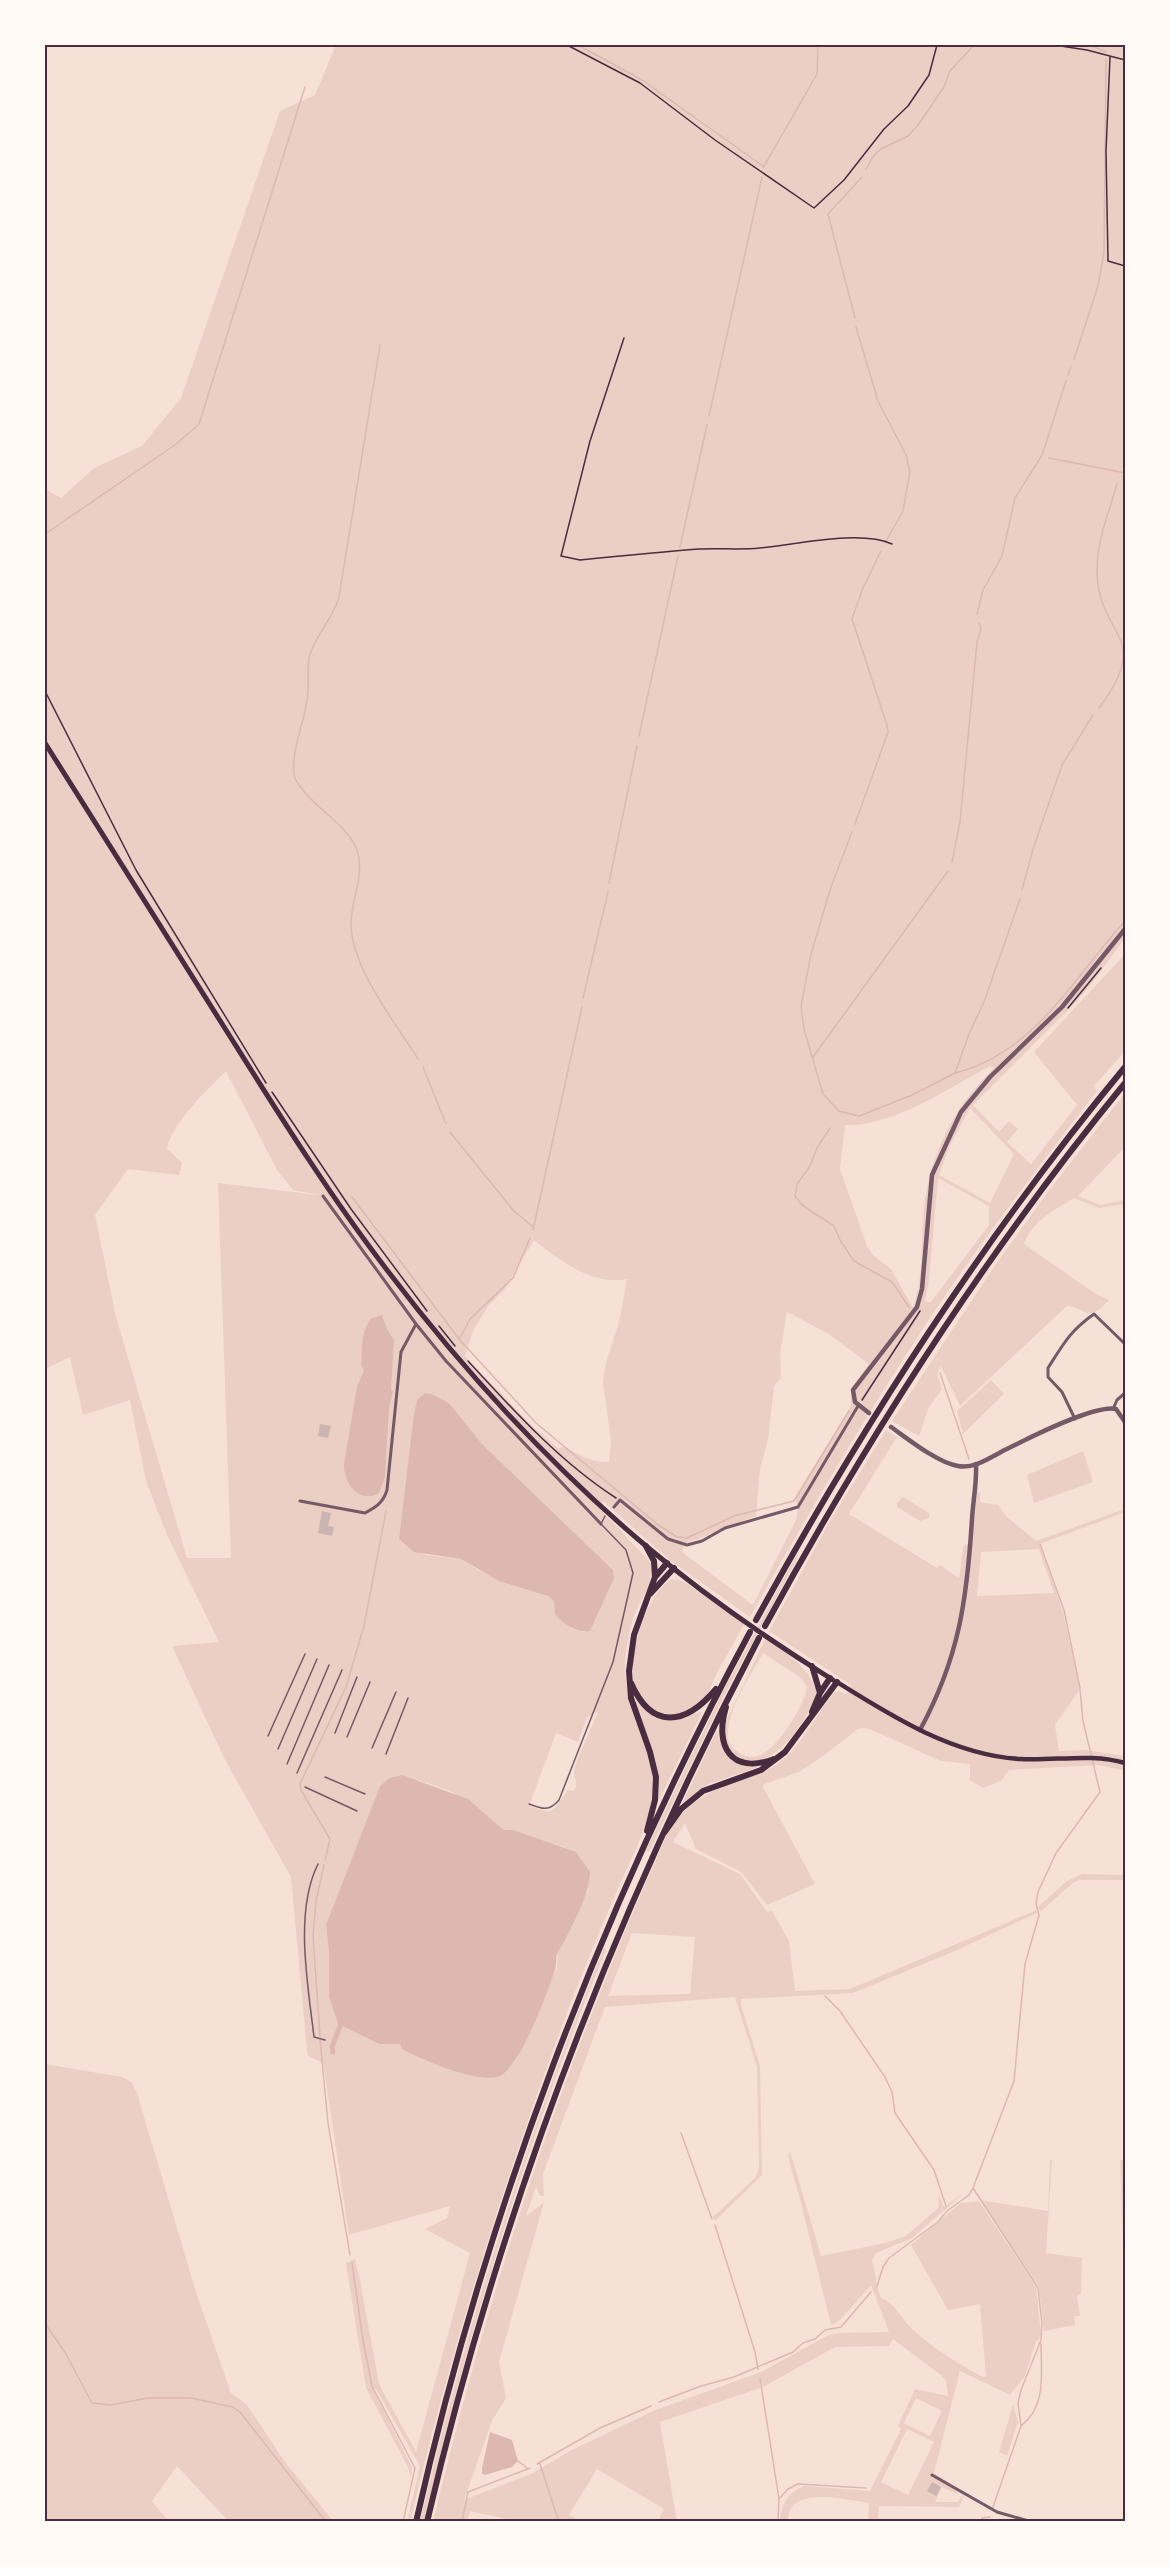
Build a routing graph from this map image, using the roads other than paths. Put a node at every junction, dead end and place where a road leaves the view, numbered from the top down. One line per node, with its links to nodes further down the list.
1 (45, 743): 22 (main road)
2 (1125, 929): 9 (street)
3 (1125, 1067): 27 (highway)
4 (1125, 1083): 28 (highway)
5 (323, 1196): 6 (street)
6 (416, 1324): 18 (street); 21 (street)
7 (1125, 1344): 12 (street)
8 (1125, 1393): 10 (street)
9 (858, 1406): 11 (street); 19 (street)
10 (1113, 1408): 12 (street); 13 (street)
11 (869, 1413)
12 (1075, 1419): 15 (street)
13 (1125, 1420)
14 (891, 1427): 16 (street)
15 (976, 1464): 16 (street); 17 (street)
16 (968, 1467): 17 (street)
17 (975, 1476): 47 (street)
18 (300, 1501)
19 (614, 1507)
20 (605, 1516): 21 (lane)
21 (601, 1524): 61 (lane)
22 (646, 1546): 23 (main road); 25 (highway)
23 (667, 1563): 24 (main road); 25 (highway)
24 (674, 1568): 26 (highway); 34 (main road)
25 (655, 1577): 26 (highway)
26 (650, 1594): 38 (highway)
27 (756, 1620)
28 (765, 1626)
29 (750, 1632): 40 (highway)
30 (759, 1638): 43 (highway)
31 (305, 1654): 49 (lane)
32 (317, 1659): 52 (lane)
33 (329, 1665): 56 (lane)
34 (812, 1666): 37 (main road); 44 (highway)
35 (342, 1670): 57 (lane)
36 (357, 1677): 48 (lane)
37 (830, 1678): 41 (main road); 44 (highway)
38 (630, 1680): 40 (highway); 64 (highway)
39 (370, 1682): 50 (lane)
40 (723, 1682): 64 (highway)
41 (837, 1682): 46 (highway); 47 (main road)
42 (396, 1692): 51 (lane)
43 (730, 1692): 54 (highway); 63 (highway)
44 (820, 1693): 46 (highway)
45 (408, 1698): 53 (lane)
46 (811, 1716): 54 (highway)
47 (920, 1730): 55 (main road)
48 (335, 1732)
49 (268, 1736)
50 (347, 1737)
51 (372, 1748)
52 (278, 1749)
53 (386, 1754)
54 (778, 1758): 63 (highway)
55 (1125, 1763)
56 (287, 1764)
57 (297, 1773)
58 (325, 1777): 60 (lane)
59 (305, 1787): 62 (lane)
60 (365, 1794)
61 (529, 1804)
62 (357, 1811)
63 (658, 1840): 69 (highway)
64 (642, 1849): 68 (highway)
65 (318, 1864): 66 (lane)
66 (325, 2040)
67 (932, 2475): 70 (street)
68 (416, 2522)
69 (427, 2522)
70 (1032, 2522)

